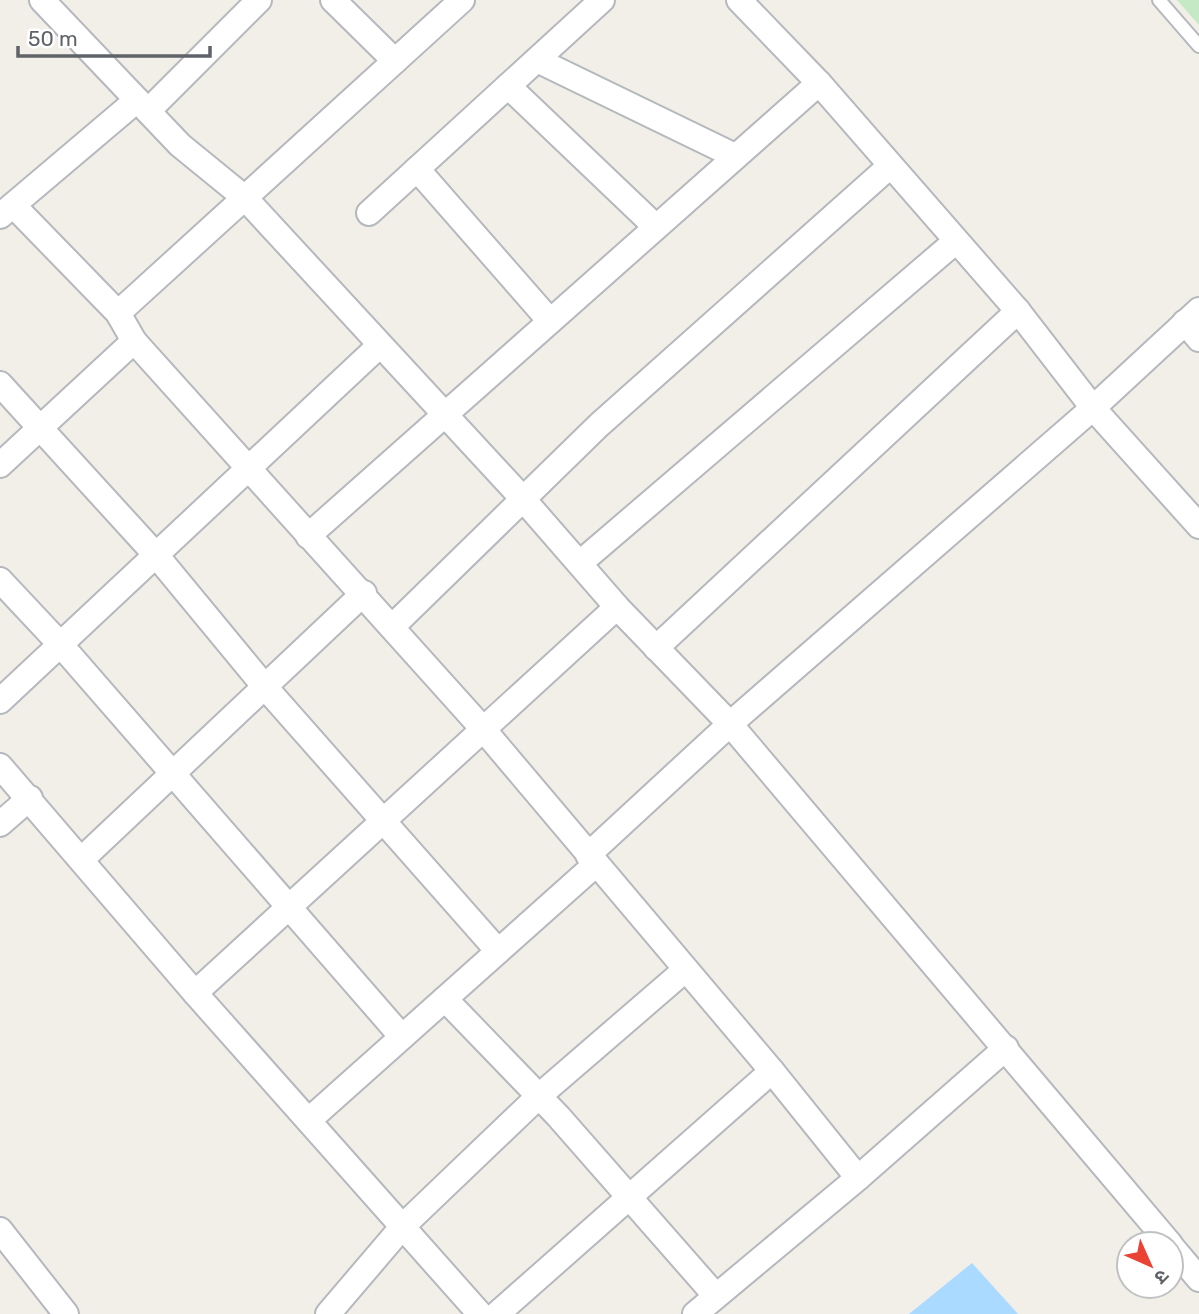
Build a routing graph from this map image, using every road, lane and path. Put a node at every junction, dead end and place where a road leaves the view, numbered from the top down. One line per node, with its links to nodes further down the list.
1 (42, 0): 13 (street)
2 (259, 0): 13 (street)
3 (333, 0): 10 (street)
4 (462, 0): 10 (street)
5 (601, 0): 9 (street)
6 (740, 0): 11 (street)
7 (1159, 0): 8 (lane)
8 (1199, 46)
9 (537, 60): 12 (street); 14 (street)
10 (395, 61): 17 (street)
11 (819, 82): 14 (street); 15 (street)
12 (508, 86): 16 (street); 20 (street)
13 (143, 106): 17 (street); 18 (street)
14 (735, 156): 20 (street)
15 (890, 166): 21 (street); 34 (street)
16 (417, 169): 19 (street); 24 (street)
17 (245, 198): 23 (street); 27 (street)
18 (7, 211): 23 (street)
19 (369, 213)
20 (656, 227): 24 (street)
21 (956, 241): 22 (street); 38 (street)
22 (1018, 311): 29 (street); 44 (street)
23 (118, 313): 26 (street)
24 (550, 321): 30 (street)
25 (1194, 324): 29 (street)
26 (134, 341): 31 (street); 33 (street)
27 (379, 346): 30 (street); 33 (street)
28 (0, 384): 31 (street)
29 (1093, 408): 35 (street); 47 (street)
30 (445, 415): 34 (street); 36 (street)
31 (40, 428): 32 (street); 37 (street)
32 (0, 465)
33 (250, 467): 36 (street); 37 (street)
34 (523, 499): 38 (street); 42 (street)
35 (1199, 526)
36 (308, 536): 40 (street)
37 (156, 555): 43 (street); 45 (street)
38 (580, 563): 41 (street)
39 (0, 580): 43 (street)
40 (364, 593): 42 (street); 45 (street)
41 (617, 607): 44 (street); 48 (street)
42 (393, 626): 48 (street)
43 (60, 644): 46 (street); 50 (street)
44 (656, 648): 47 (street)
45 (265, 687): 50 (street); 52 (street)
46 (0, 701)
47 (730, 724): 55 (street); 62 (street)
48 (483, 729): 52 (street); 55 (street)
49 (0, 765): 51 (street)
50 (173, 773): 54 (street); 56 (street)
51 (30, 797): 53 (street); 54 (street)
52 (382, 822): 56 (street); 57 (street)
53 (0, 824)
54 (82, 859): 59 (street)
55 (592, 860): 57 (street); 58 (street)
56 (289, 907): 59 (street); 61 (street)
57 (498, 951): 60 (street)
58 (685, 970): 63 (street); 64 (street)
59 (195, 993): 65 (street)
60 (445, 999): 61 (street); 64 (street)
61 (402, 1037): 65 (street)
62 (1006, 1048): 66 (street); 70 (street)
63 (772, 1071): 66 (street); 67 (street)
64 (539, 1096): 67 (street); 68 (street)
65 (309, 1120): 68 (street)
66 (858, 1178): 73 (street)
67 (628, 1197): 73 (street); 77 (street)
68 (402, 1226): 75 (street); 76 (street)
69 (0, 1230): 74 (street)
70 (1158, 1230)
71 (1185, 1263): 72 (street)
72 (1199, 1279)
73 (715, 1295): 78 (street)
74 (66, 1314)
75 (328, 1314)
76 (481, 1314)
77 (497, 1314)
78 (695, 1314)

